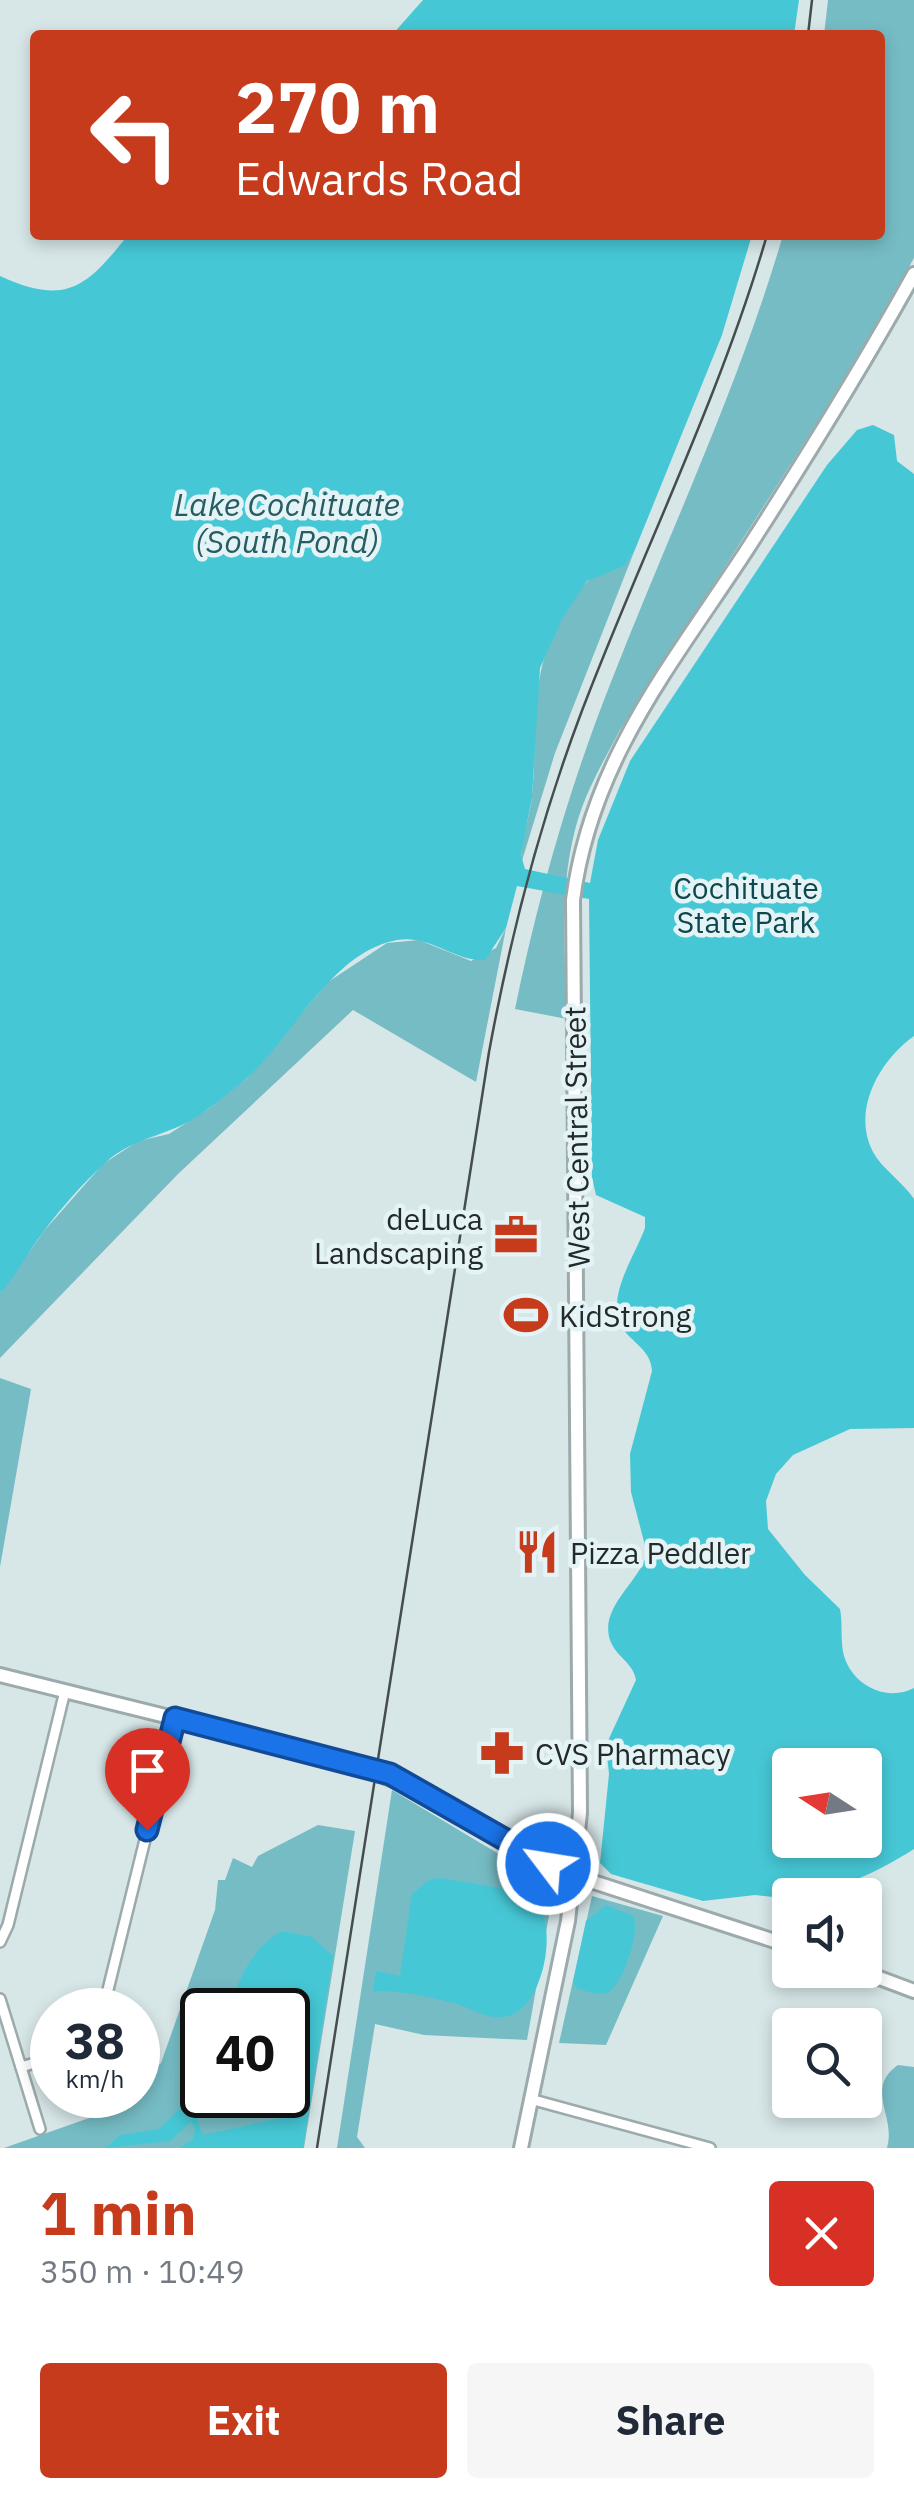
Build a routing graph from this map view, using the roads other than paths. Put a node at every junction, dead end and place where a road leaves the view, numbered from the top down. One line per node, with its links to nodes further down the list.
1 (914, 274): 5 (main road, West Central Street)
2 (0, 1675): 3 (main road)
3 (65, 1691): 4 (main road); 7 (street)
4 (175, 1718): 5 (main road, bridge); 9 (street)
5 (575, 1876): 6 (main road); 14 (main road, West Central Street)
6 (772, 1940)
7 (0, 1942)
8 (882, 1979): 10 (main road)
9 (108, 1988)
10 (914, 1990)
11 (0, 1999): 13 (street)
12 (30, 2064): 13 (street)
13 (21, 2066): 15 (street)
14 (530, 2100): 16 (main road, West Central Street); 17 (street)
15 (40, 2129)
16 (521, 2148)
17 (710, 2148)

